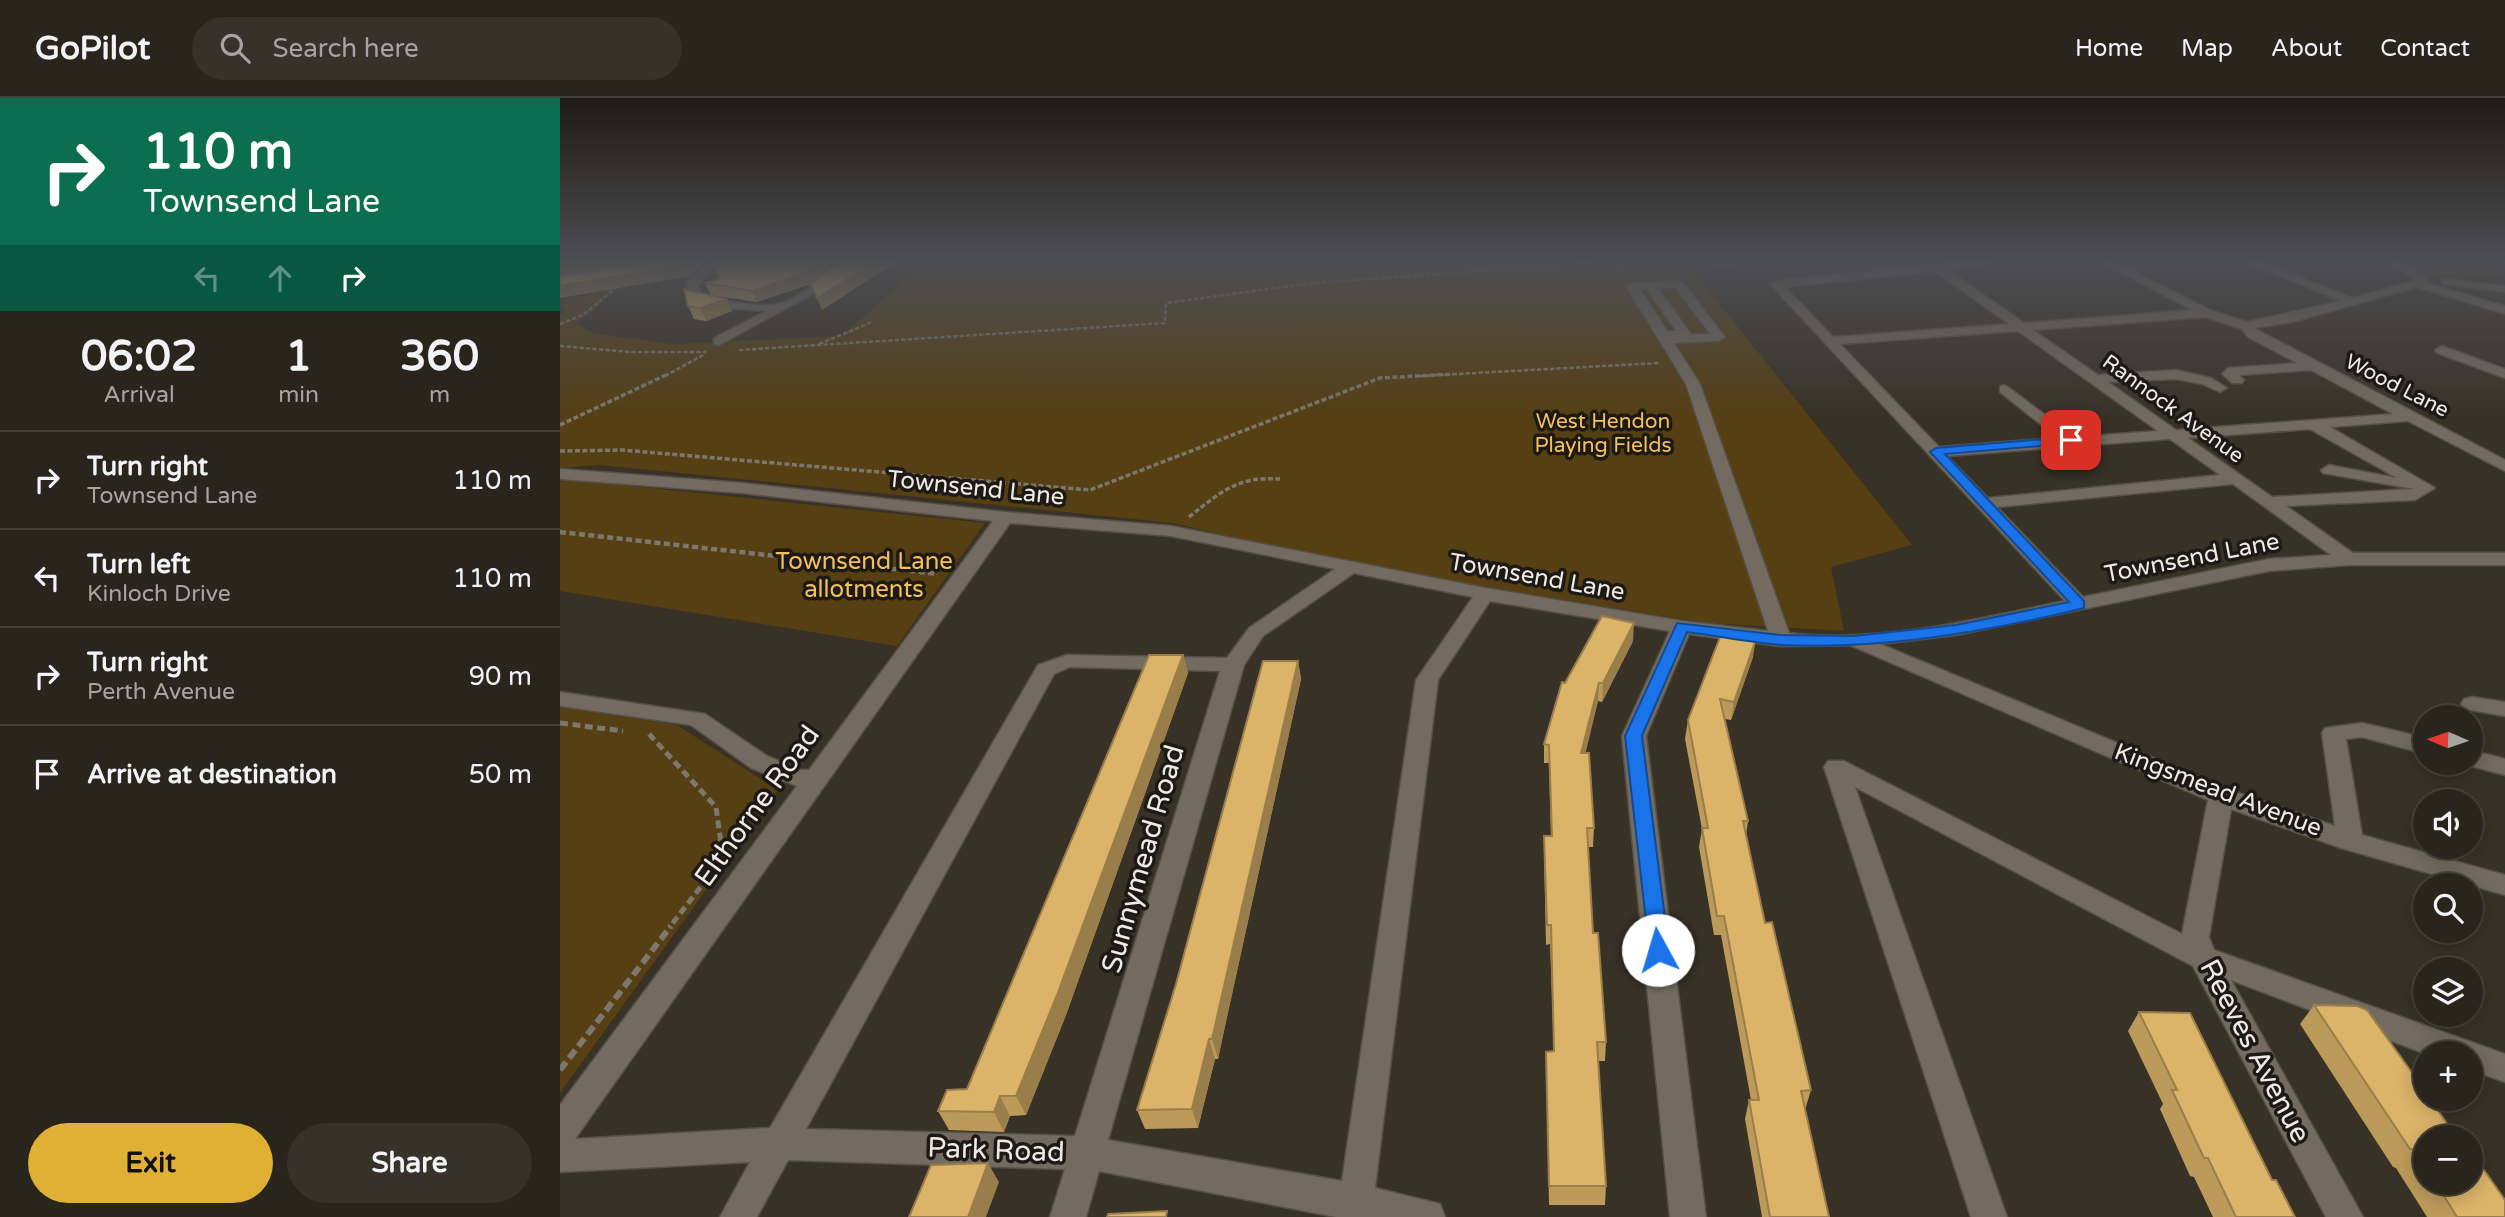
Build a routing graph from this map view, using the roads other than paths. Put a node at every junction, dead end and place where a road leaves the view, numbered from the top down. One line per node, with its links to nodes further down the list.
1 (771, 314): 13 (street)
2 (1650, 314): 12 (street)
3 (1671, 314): 12 (street)
4 (1702, 314): 12 (street)
5 (1805, 314): 14 (street)
6 (2005, 314): 11 (street, Rannock Avenue)
7 (2190, 314): 11 (street)
8 (2210, 314): 10 (street)
9 (2305, 314): 10 (street)
10 (2246, 326): 16 (street, Wood Lane)
11 (2023, 327): 14 (street); 18 (street, Rannock Avenue)
12 (1664, 337): 42 (street)
13 (719, 341)
14 (1830, 341): 26 (street)
15 (2442, 350): 17 (street)
16 (2313, 366): 19 (street); 22 (street, Wood Lane)
17 (2505, 374)
18 (2096, 379): 20 (street); 24 (street, Rannock Avenue)
19 (2237, 380)
20 (2220, 388)
21 (2005, 390): 25 (street)
22 (2410, 417): 23 (street); 27 (street, Wood Lane)
23 (2313, 424): 24 (street); 31 (street)
24 (2174, 434): 25 (street); 30 (street, Rannock Avenue)
25 (2071, 440): 26 (street)
26 (1936, 452): 33 (street)
27 (2505, 466)
28 (2329, 470): 31 (street)
29 (560, 474): 34 (street, Townsend Lane)
30 (2235, 480): 32 (street, Rannock Avenue); 33 (street)
31 (2427, 488): 32 (street)
32 (2268, 502): 35 (street, Rannock Avenue)
33 (1984, 503): 39 (street)
34 (1005, 517): 37 (street, Townsend Lane); 52 (street, Elthorne Road)
35 (2349, 559): 36 (street, Townsend Lane); 39 (street, Townsend Lane)
36 (2505, 559)
37 (1349, 568): 38 (street, Townsend Lane); 44 (street, Sunnymead Road)
38 (1485, 594): 40 (street, Townsend Lane); 64 (street)
39 (2079, 604): 41 (street, Townsend Lane)
40 (1682, 627): 42 (street, Townsend Lane); 68 (street)
41 (1926, 633): 43 (street, Townsend Lane); 45 (street)
42 (1781, 640): 43 (street, Townsend Lane)
43 (1854, 641): 45 (street, Kingsmead Avenue)
44 (1233, 664): 61 (street); 62 (street, Sunnymead Road)
45 (1938, 674): 53 (street, Kingsmead Avenue)
46 (560, 699): 52 (street)
47 (2472, 704): 48 (street)
48 (2505, 709)
49 (2413, 743): 54 (street)
50 (2483, 761): 51 (street)
51 (2505, 766)
52 (816, 778): 60 (street, Elthorne Road)
53 (2221, 796): 54 (street, Kingsmead Avenue); 56 (street, Reeves Avenue)
54 (2350, 841): 55 (street, Kingsmead Avenue)
55 (2505, 885)
56 (2203, 958): 57 (street); 69 (street); 70 (street, Reeves Avenue)
57 (2430, 1041)
58 (2483, 1060): 59 (street)
59 (2505, 1068)
60 (560, 1132)
61 (780, 1144): 62 (street, Park Road); 63 (street, Park Road); 65 (street)
62 (1089, 1153): 64 (street, Park Road); 66 (street, Sunnymead Road)
63 (560, 1156)
64 (1355, 1209): 67 (street, Park Road)
65 (738, 1217)
66 (1069, 1217)
67 (1427, 1217)
68 (1688, 1217)
69 (1989, 1217)
70 (2345, 1217)

